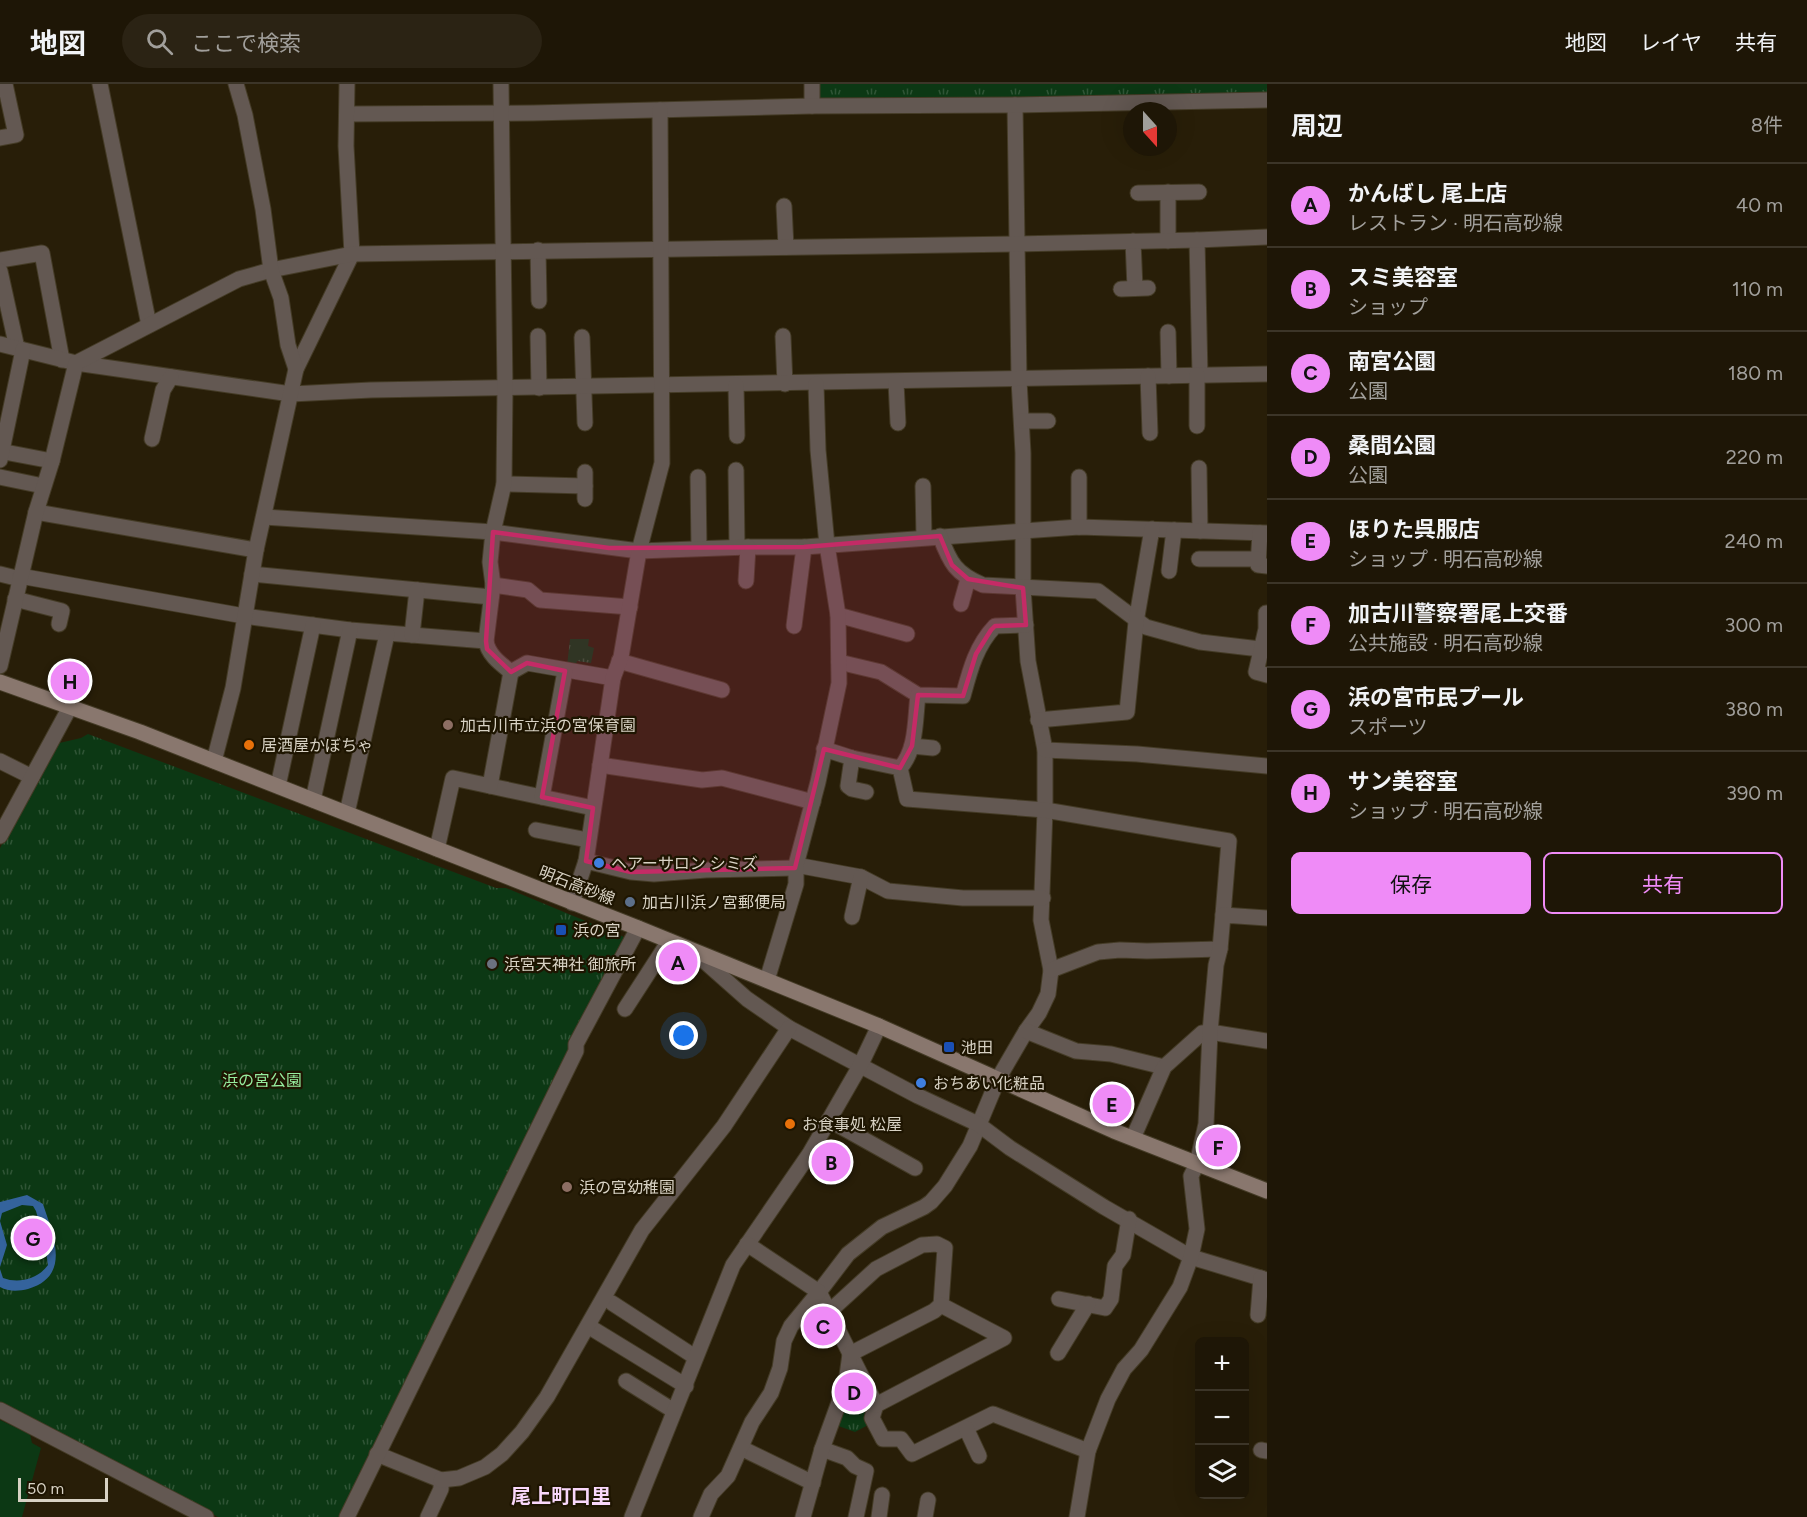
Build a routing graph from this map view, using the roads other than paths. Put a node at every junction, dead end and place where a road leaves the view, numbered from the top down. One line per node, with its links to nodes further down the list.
1 (5, 84): 15 (street)
2 (99, 84): 35 (street)
3 (236, 84): 31 (street)
4 (347, 84): 13 (street)
5 (501, 84): 14 (street)
6 (812, 84): 10 (street)
7 (1267, 100): 9 (street)
8 (1015, 105): 10 (street); 11 (street); 24 (street)
9 (1177, 105)
10 (812, 106): 12 (street)
11 (1123, 107)
12 (660, 110): 14 (street); 26 (street)
13 (348, 114): 14 (street); 29 (street)
14 (501, 114): 28 (street)
15 (0, 138)
16 (1168, 192): 17 (street); 18 (street); 23 (street)
17 (1199, 192)
18 (1138, 193)
19 (784, 206): 25 (street)
20 (1267, 237): 21 (street)
21 (1197, 240): 23 (street); 45 (street)
22 (1133, 241): 23 (street); 24 (street); 33 (street)
23 (1168, 241)
24 (1016, 244): 25 (street); 49 (street)
25 (786, 247): 26 (street)
26 (661, 248): 27 (street); 54 (street)
27 (538, 250): 28 (street); 34 (street)
28 (503, 252): 29 (street); 56 (street)
29 (352, 254): 31 (street); 43 (street)
30 (0, 261): 42 (street)
31 (271, 270): 35 (street); 43 (street)
32 (0, 271): 41 (street)
33 (1135, 288)
34 (539, 301)
35 (149, 325): 42 (street)
36 (1168, 332): 47 (street)
37 (538, 336): 57 (street)
38 (783, 336): 51 (street)
39 (582, 337): 55 (street)
40 (0, 344): 41 (street)
41 (20, 349): 42 (street); 67 (street)
42 (69, 361): 48 (street); 68 (street)
43 (296, 369): 58 (street)
44 (1267, 374): 45 (street)
45 (1199, 375): 47 (street); 63 (street)
46 (1148, 376): 47 (street); 49 (street); 65 (street)
47 (1169, 376)
48 (171, 377): 58 (street); 64 (street)
49 (1019, 380): 50 (street); 59 (street)
50 (896, 382): 52 (street); 62 (street)
51 (785, 384): 52 (street); 53 (street)
52 (816, 384): 90 (street)
53 (736, 385): 54 (street); 66 (street)
54 (662, 386): 55 (street); 91 (street)
55 (583, 387): 57 (street); 61 (street)
56 (505, 388): 57 (street); 58 (street); 74 (street)
57 (539, 388)
58 (291, 394): 79 (street)
59 (1022, 421): 60 (street); 82 (street)
60 (1048, 421)
61 (585, 423)
62 (898, 423)
63 (1197, 426)
64 (157, 434)
65 (1150, 434)
66 (738, 436)
67 (1, 454): 68 (street)
68 (52, 460): 75 (street)
69 (1199, 468): 84 (street)
70 (736, 470): 89 (street)
71 (0, 477): 75 (street)
72 (698, 477): 88 (street)
73 (1079, 477): 80 (street)
74 (504, 484): 76 (street); 85 (street)
75 (43, 486): 78 (street)
76 (585, 486)
77 (923, 486): 87 (street)
78 (36, 512): 93 (street); 99 (street)
79 (264, 517): 85 (street); 93 (street)
80 (1079, 527): 81 (street); 82 (street)
81 (1152, 529): 83 (street); 112 (street)
82 (1022, 530): 87 (street); 102 (street)
83 (1174, 530): 84 (street); 96 (street)
84 (1200, 531): 86 (street)
85 (493, 532): 91 (street); 104 (street)
86 (1263, 533): 95 (street)
87 (928, 535): 90 (street); 100 (street)
88 (699, 545): 89 (street); 91 (street)
89 (740, 545): 92 (street); 101 (street)
90 (827, 545): 92 (street); 110 (street)
91 (640, 547): 107 (street)
92 (804, 547): 111 (street)
93 (256, 550): 98 (street)
94 (1199, 559): 95 (street)
95 (1263, 562)
96 (1169, 571)
97 (0, 574): 99 (street)
98 (252, 574): 103 (street); 109 (street)
99 (20, 577): 105 (street); 109 (street)
100 (968, 579): 102 (street); 106 (street)
101 (746, 581)
102 (1023, 588): 112 (street); 115 (street)
103 (417, 590): 104 (street); 119 (street)
104 (492, 591): 107 (street); 120 (street)
105 (15, 599): 113 (street); 124 (street)
106 (961, 604)
107 (630, 606): 122 (street)
108 (1266, 613): 121 (street)
109 (244, 615): 114 (street); 140 (street)
110 (838, 615): 118 (street); 123 (street)
111 (799, 618)
112 (1136, 622): 121 (street); 133 (street)
113 (58, 624)
114 (313, 625): 116 (street); 145 (street)
115 (1026, 625): 131 (street); 133 (street)
116 (350, 630): 117 (street); 149 (street)
117 (387, 634): 119 (street); 153 (street)
118 (908, 634)
119 (412, 635): 120 (street)
120 (486, 641): 126 (street)
121 (1260, 649): 127 (street)
122 (619, 662): 128 (street); 130 (street)
123 (839, 662): 131 (street); 136 (street)
124 (0, 666)
125 (565, 671): 126 (street); 128 (street); 148 (street)
126 (511, 672): 146 (street)
127 (1267, 675)
128 (613, 678): 141 (street)
129 (0, 682): 132 (main road, 明石高砂線)
130 (722, 690)
131 (918, 695): 134 (street)
132 (70, 707): 140 (main road, 明石高砂線); 144 (street)
133 (1038, 720): 137 (street)
134 (912, 746): 135 (street); 143 (street)
135 (933, 748)
136 (824, 749): 138 (street); 150 (street)
137 (1045, 750): 142 (street); 152 (street)
138 (852, 758): 143 (street); 147 (street)
139 (0, 761): 144 (street)
140 (214, 761): 145 (main road, 明石高砂線)
141 (600, 765): 150 (street); 151 (street)
142 (1267, 766)
143 (900, 768): 152 (street)
144 (32, 777): 155 (street)
145 (278, 786): 149 (main road, 明石高砂線)
146 (490, 786): 148 (street); 157 (street)
147 (866, 792)
148 (542, 797): 151 (street)
149 (313, 800): 153 (main road, 明石高砂線)
150 (813, 802): 159 (street)
151 (593, 808): 156 (street)
152 (1046, 810): 161 (street); 163 (street)
153 (347, 813): 157 (main road, 明石高砂線)
154 (536, 830): 156 (street)
155 (0, 836)
156 (588, 840): 158 (street)
157 (437, 849): 162 (main road, 明石高砂線)
158 (586, 861): 159 (street); 162 (street)
159 (796, 867): 160 (street); 171 (street)
160 (861, 877): 161 (street); 164 (street)
161 (1043, 898): 170 (street)
162 (572, 903): 166 (main road, 明石高砂線)
163 (1223, 915): 165 (street); 168 (street)
164 (852, 917)
165 (1267, 918)
166 (638, 928): 167 (main road, 明石高砂線); 211 (street)
167 (669, 941): 169 (main road, 明石高砂線); 172 (street)
168 (1220, 949): 170 (street); 176 (street)
169 (693, 951): 171 (main road, 明石高砂線); 174 (street)
170 (1051, 970): 175 (street)
171 (767, 980): 173 (main road, 明石高砂線)
172 (625, 1009)
173 (879, 1026): 178 (street); 180 (main road, 明石高砂線)
174 (789, 1028): 178 (street); 198 (street)
175 (1026, 1031): 179 (street); 180 (street)
176 (1210, 1032): 177 (street); 179 (street); 184 (street)
177 (1267, 1041)
178 (860, 1066): 181 (street); 182 (street)
179 (1164, 1067): 183 (street)
180 (998, 1079): 182 (street); 183 (main road, 明石高砂線)
181 (829, 1120): 185 (street); 188 (street)
182 (978, 1124): 187 (street); 191 (street)
183 (1133, 1138): 184 (main road, 明石高砂線)
184 (1197, 1164): 186 (main road, 明石高砂線); 189 (street)
185 (915, 1168)
186 (1267, 1191)
187 (1129, 1220): 189 (street); 194 (street)
188 (747, 1244): 191 (street); 201 (street)
189 (1191, 1257): 190 (street); 210 (street)
190 (1264, 1279): 197 (street)
191 (819, 1292): 196 (street); 208 (street)
192 (1059, 1299): 194 (street)
193 (612, 1304): 201 (street)
194 (1088, 1304): 199 (street)
195 (941, 1305): 196 (street); 200 (street); 204 (street)
196 (830, 1311): 200 (street)
197 (1258, 1315)
198 (588, 1326): 203 (street); 213 (street)
199 (1066, 1347)
200 (850, 1354): 204 (street); 209 (street)
201 (695, 1357): 203 (street)
202 (626, 1382): 206 (street)
203 (686, 1386): 206 (street)
204 (876, 1405): 207 (street)
205 (0, 1410): 217 (street)
206 (674, 1411): 220 (street)
207 (966, 1428): 210 (street); 212 (street)
208 (741, 1448): 214 (street); 221 (street)
209 (822, 1449): 214 (street); 223 (street)
210 (1088, 1450): 226 (street)
211 (377, 1454): 213 (street); 218 (street)
212 (980, 1456)
213 (441, 1480): 219 (street)
214 (813, 1483): 222 (street)
215 (882, 1495): 224 (street)
216 (928, 1500): 225 (street)
217 (206, 1517)
218 (347, 1517)
219 (428, 1517)
220 (632, 1517)
221 (701, 1517)
222 (803, 1517)
223 (856, 1517)
224 (879, 1517)
225 (925, 1517)
226 (1077, 1517)

